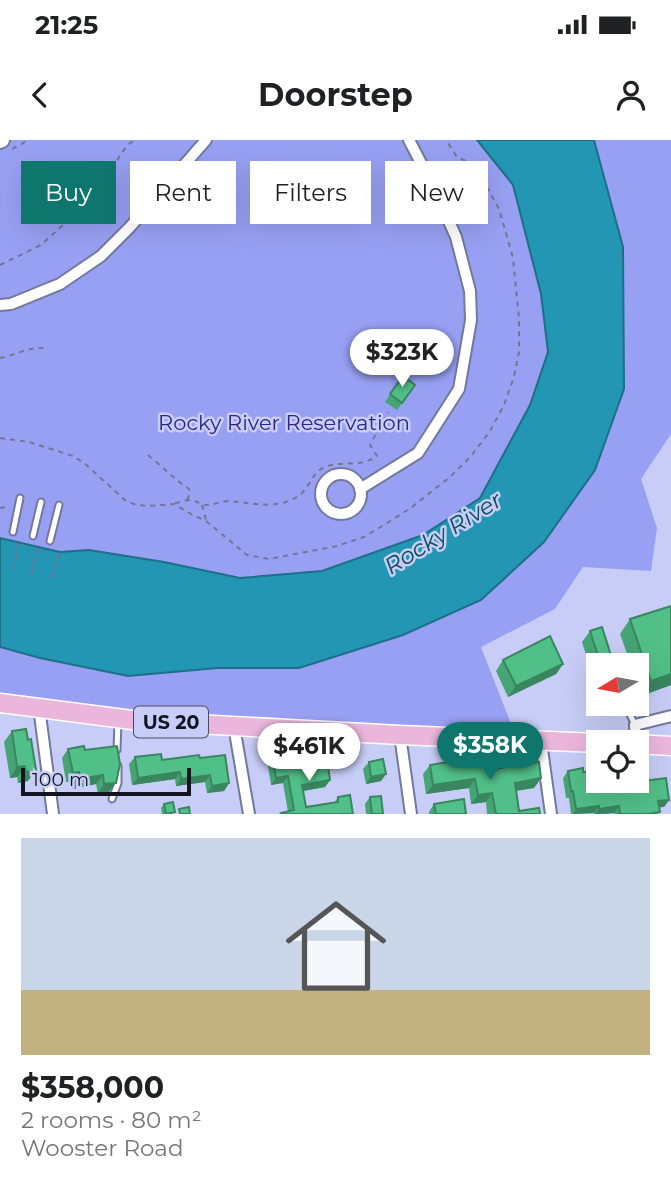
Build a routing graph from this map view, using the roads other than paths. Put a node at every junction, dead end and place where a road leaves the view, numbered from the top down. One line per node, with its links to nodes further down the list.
1 (206, 140): 3 (street)
2 (409, 140): 4 (street)
3 (0, 305)
4 (360, 489)
5 (20, 498): 8 (lane)
6 (41, 502): 9 (lane)
7 (59, 505): 10 (lane)
8 (13, 532)
9 (33, 536)
10 (50, 541)
11 (0, 703): 12 (main road, US 20)
12 (39, 707): 15 (main road, US 20); 25 (street)
13 (631, 716): 16 (lane)
14 (671, 716): 16 (street)
15 (118, 718): 17 (main road, US 20); 24 (lane)
16 (635, 725): 18 (street)
17 (234, 726): 19 (main road, US 20); 26 (street)
18 (635, 730)
19 (400, 735): 20 (main road, US 20); 27 (street)
20 (541, 742): 21 (main road, US 20); 28 (street)
21 (586, 743)
22 (649, 744): 23 (main road)
23 (671, 746)
24 (112, 799)
25 (53, 814)
26 (249, 814)
27 (411, 814)
28 (551, 814)

